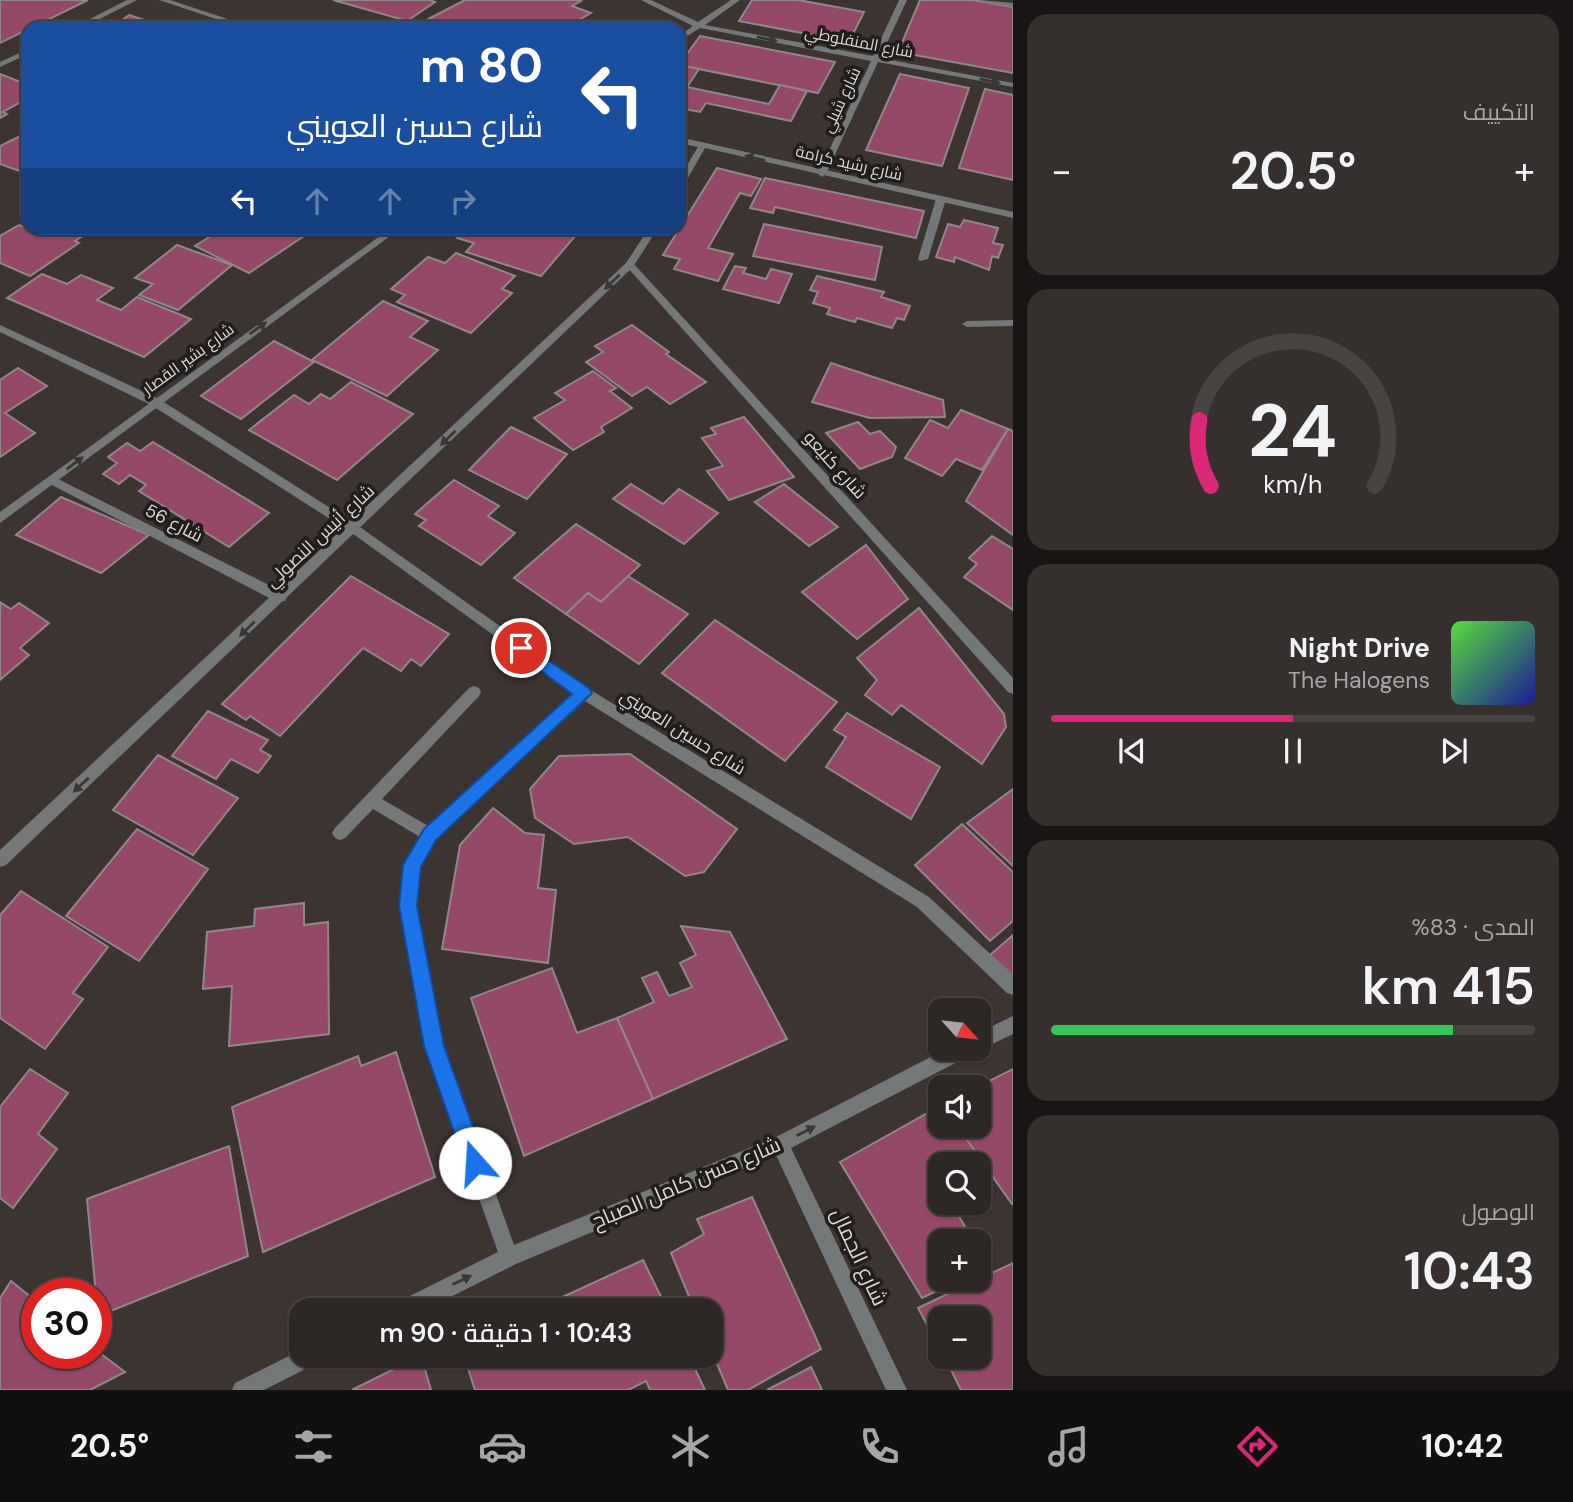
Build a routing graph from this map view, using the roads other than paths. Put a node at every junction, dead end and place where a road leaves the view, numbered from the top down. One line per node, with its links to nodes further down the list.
1 (133, 0): 8 (street)
2 (163, 0): 9 (street)
3 (645, 0): 10 (street, شارع المنفلوطي)
4 (736, 0): 10 (street)
5 (903, 0): 13 (street, شارع شيلي)
6 (984, 0): 7 (street)
7 (1013, 5)
8 (90, 21)
9 (229, 21)
10 (700, 26): 11 (street); 13 (street, شارع المنفلوطي, one-way to 13)
11 (686, 35)
12 (21, 54): 14 (street)
13 (876, 59): 15 (street, شارع المنفلوطي, one-way to 15); 19 (street, شارع شيلي)
14 (0, 65)
15 (1013, 85)
16 (686, 141): 17 (street, شارع رشيد كرامة)
17 (703, 145): 18 (street); 19 (street, شارع رشيد كرامة, one-way to 17)
18 (686, 173)
19 (822, 174): 20 (street, شارع رشيد كرامة)
20 (941, 199): 21 (street, شارع رشيد كرامة); 24 (street)
21 (1013, 215)
22 (387, 235): 29 (street, شارع بشير القصار, one-way to 22)
23 (649, 235): 25 (street, شارع أنيس النصولي)
24 (923, 259)
25 (630, 265): 32 (street, شارع أنيس النصولي, one-way to 32); 34 (street, شارع كنيعو)
26 (1013, 323): 27 (street)
27 (967, 324)
28 (0, 328): 29 (street, شارع حسين العويني)
29 (155, 402): 30 (street, شارع بشير القصار, one-way to 29); 32 (street, شارع حسين العويني)
30 (52, 480): 31 (street, شارع بشير القصار); 33 (street, شارع 56)
31 (0, 517)
32 (353, 528): 33 (street, شارع أنيس النصولي); 36 (street, شارع حسين العويني)
33 (280, 597): 40 (street, شارع أنيس النصولي, one-way to 40)
34 (1013, 688)
35 (474, 692): 37 (street)
36 (584, 693): 39 (street); 41 (street, شارع حسين العويني)
37 (372, 800): 38 (street); 39 (street)
38 (340, 833)
39 (430, 835): 46 (street)
40 (0, 860)
41 (1013, 987)
42 (1013, 1025): 43 (street)
43 (991, 1036)
44 (942, 1061): 45 (street, شارع حسن كامل الصباح, one-way to 44)
45 (780, 1144): 46 (street, شارع حسن كامل الصباح); 50 (street, شارع الجمال)
46 (509, 1257): 47 (street, شارع حسن كامل الصباح, one-way to 46)
47 (427, 1298)
48 (289, 1366): 49 (street)
49 (242, 1390)
50 (897, 1390)

